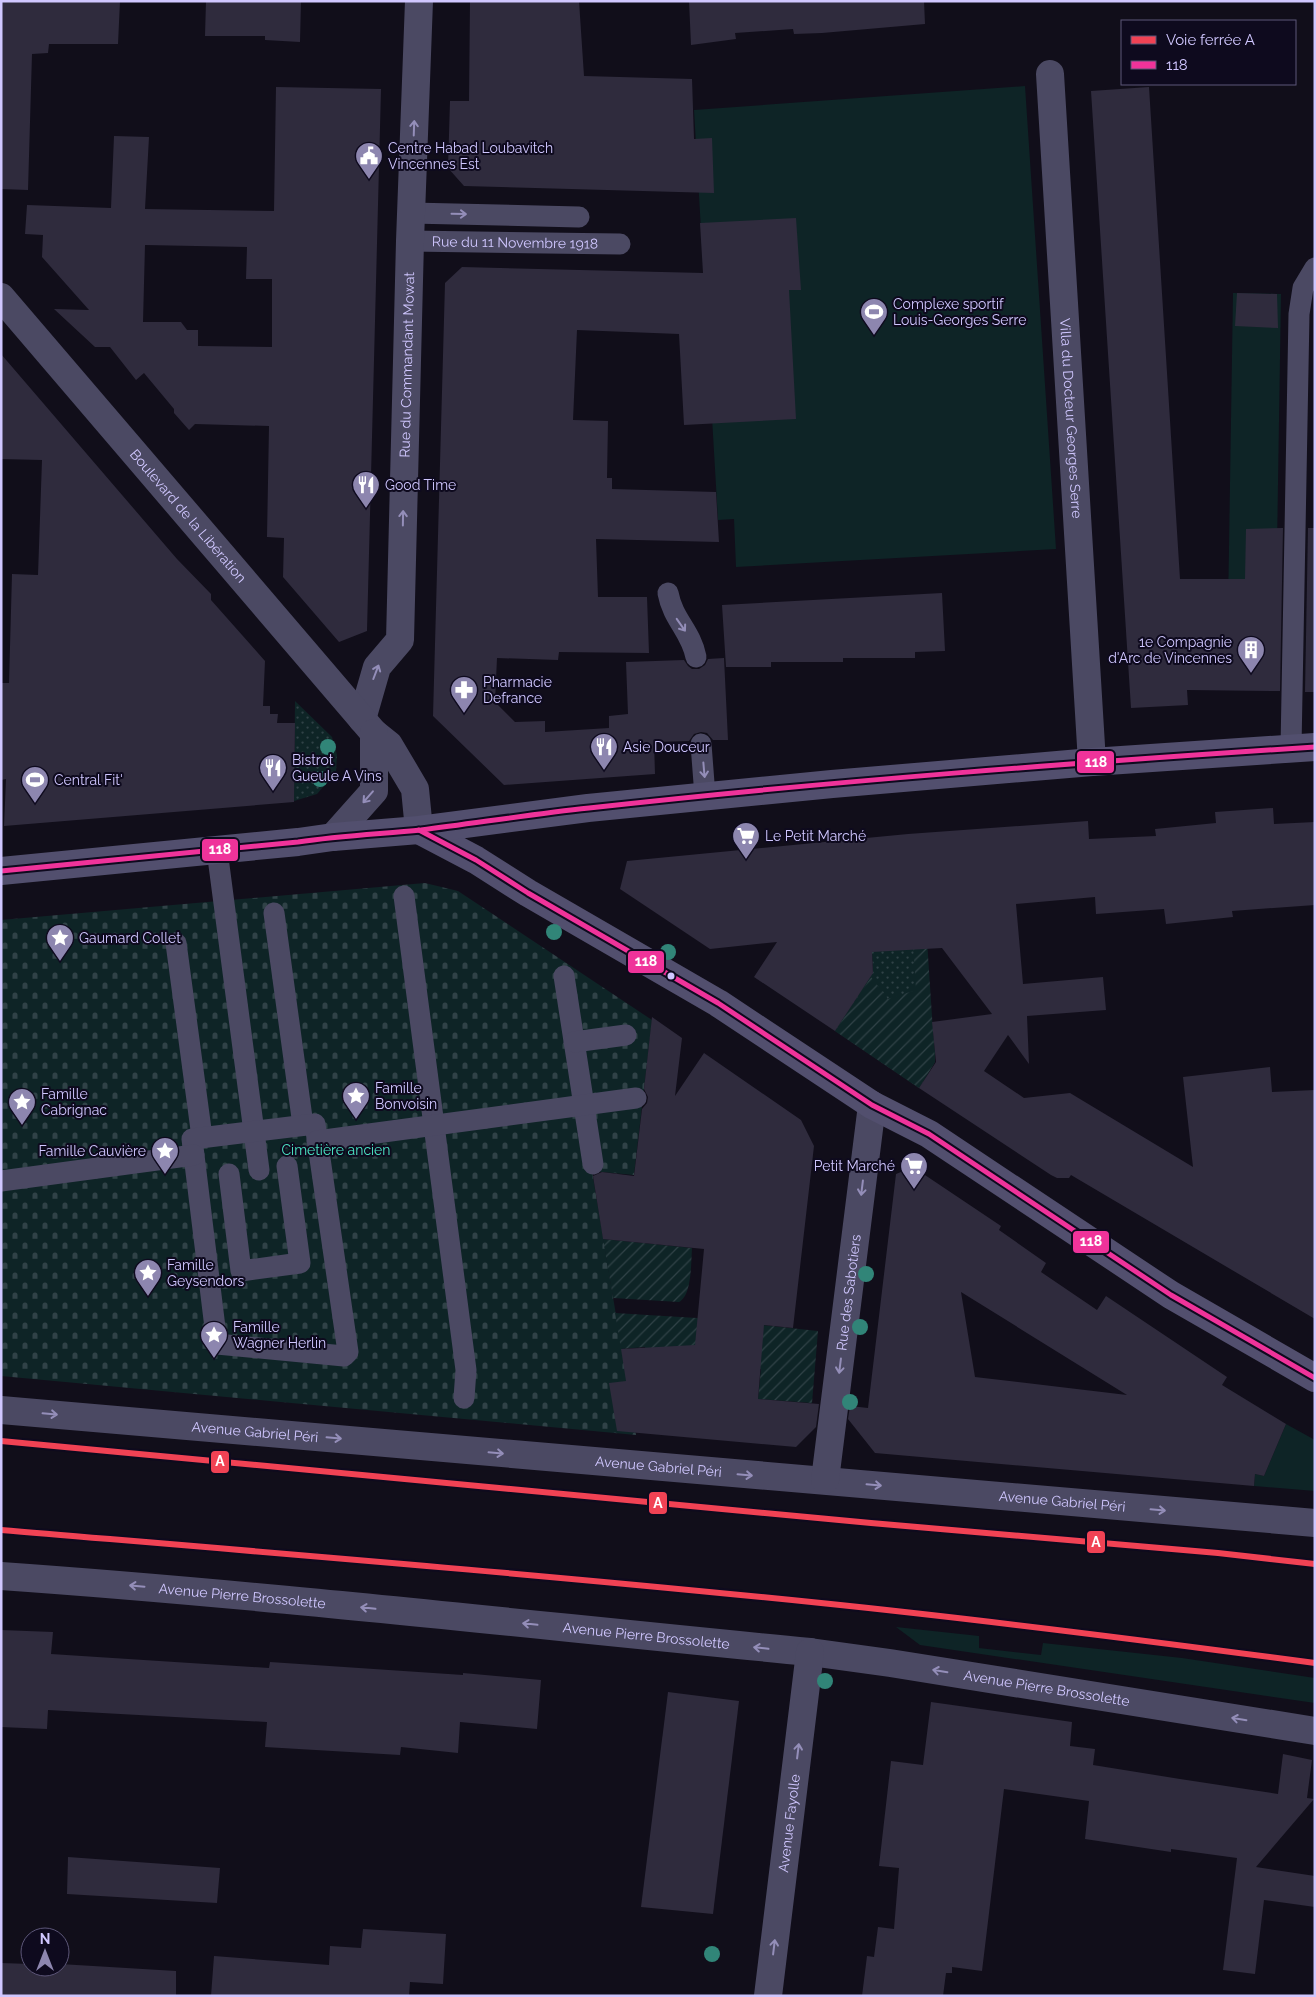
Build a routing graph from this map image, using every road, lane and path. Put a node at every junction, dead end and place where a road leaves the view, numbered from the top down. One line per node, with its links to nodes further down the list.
1 (419, 1): 3 (street, Rue du Commandant Mowat, one-way to 1)
2 (1050, 74): 14 (street, Villa du Docteur Georges Serre)
3 (411, 213): 4 (lane, one-way to 4); 5 (street, Rue du Commandant Mowat)
4 (578, 216)
5 (410, 241): 6 (lane, Rue du 11 Novembre 1918); 11 (street, Rue du Commandant Mowat, one-way to 5)
6 (620, 244)
7 (1315, 268): 13 (lane)
8 (1, 296): 11 (street, Boulevard de la Libération)
9 (668, 593): 10 (lane, one-way to 10)
10 (696, 657)
11 (368, 726): 16 (street, Boulevard de la Libération); 17 (street, one-way to 17)
12 (702, 744): 15 (lane, one-way to 15)
13 (1303, 747): 14 (main road)
14 (1092, 762): 15 (main road)
15 (705, 796): 16 (main road)
16 (419, 830): 17 (main road); 28 (main road)
17 (333, 837): 18 (main road)
18 (217, 850): 19 (main road); 31 (lane)
19 (1, 871)
20 (404, 896): 30 (lane)
21 (274, 913): 29 (lane)
22 (176, 944): 33 (lane)
23 (564, 976): 25 (lane)
24 (626, 1035): 25 (lane)
25 (574, 1042): 27 (lane)
26 (636, 1098): 27 (lane)
27 (584, 1105): 30 (lane); 35 (lane)
28 (872, 1105): 41 (main road); 44 (street, Rue des Sabotiers, one-way to 44)
29 (303, 1125): 31 (lane); 32 (lane)
30 (434, 1125): 32 (lane); 42 (lane)
31 (254, 1132): 33 (lane); 37 (lane)
32 (317, 1141): 34 (lane)
33 (198, 1146): 39 (lane); 40 (lane)
34 (320, 1162): 36 (lane); 39 (lane)
35 (593, 1164)
36 (287, 1166): 37 (lane); 38 (lane)
37 (259, 1170): 38 (lane)
38 (229, 1174): 39 (lane)
39 (197, 1178)
40 (1, 1181)
41 (1315, 1378)
42 (464, 1398)
43 (1, 1410): 44 (street, Avenue Gabriel Péri, one-way to 44)
44 (825, 1480): 45 (street, Avenue Gabriel Péri, one-way to 45)
45 (1315, 1524)
46 (1, 1576): 47 (street, Avenue Pierre Brossolette, one-way to 46)
47 (810, 1652): 48 (street, Avenue Pierre Brossolette, one-way to 47); 49 (street, Avenue Fayolle, one-way to 47)
48 (1315, 1731)
49 (768, 1996)

